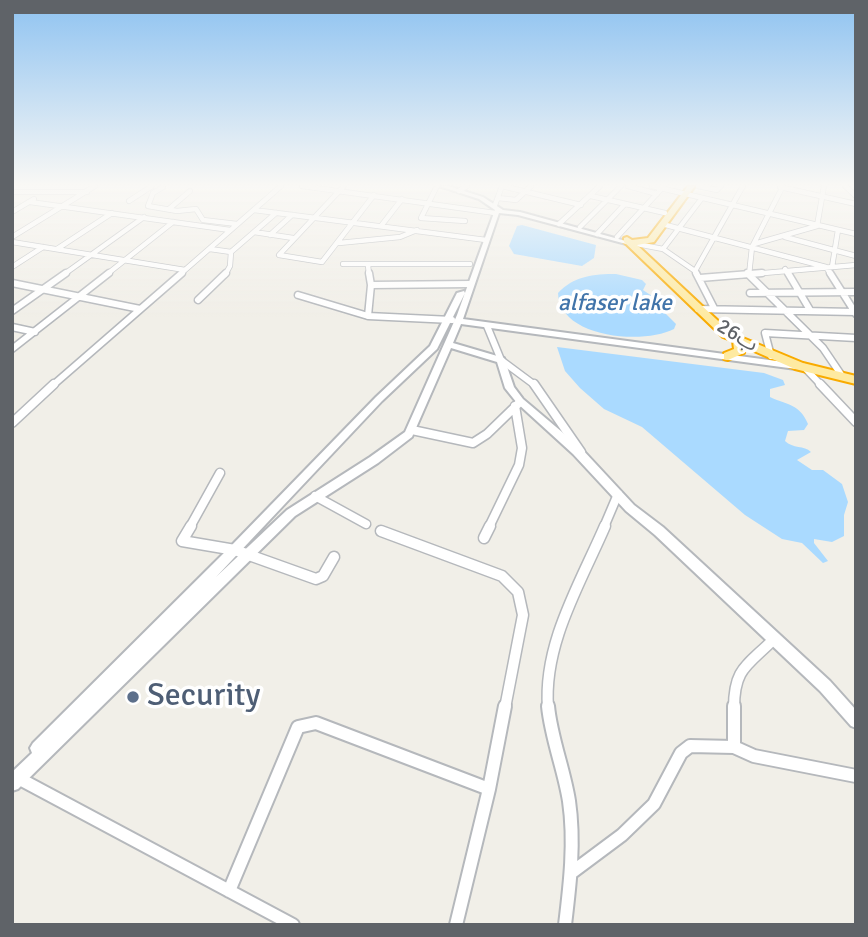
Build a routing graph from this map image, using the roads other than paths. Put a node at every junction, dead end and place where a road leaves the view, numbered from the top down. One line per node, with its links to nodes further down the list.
1 (28, 230): 33 (street)
2 (86, 230): 39 (street)
3 (126, 230): 43 (street)
4 (163, 230): 45 (street)
5 (230, 230): 40 (street)
6 (257, 230): 24 (street)
7 (276, 230): 27 (street)
8 (302, 230): 31 (street)
9 (348, 230): 34 (street)
10 (417, 230): 32 (street); 34 (street)
11 (485, 230): 32 (street)
12 (586, 230): 25 (street)
13 (588, 230): 25 (street)
14 (601, 230): 25 (street)
15 (624, 230): 28 (street)
16 (652, 230): 35 (highway)
17 (658, 230): 35 (highway)
18 (676, 230): 38 (street)
19 (684, 230): 29 (street)
20 (719, 230): 29 (street)
21 (760, 230): 36 (street)
22 (806, 230): 30 (street)
23 (838, 230): 26 (street); 41 (street)
24 (254, 232): 27 (street); 42 (street)
25 (598, 233): 28 (street); 35 (street)
26 (856, 234)
27 (270, 235): 31 (street)
28 (617, 237): 35 (street)
29 (715, 237): 36 (street); 54 (street)
30 (785, 237): 36 (street); 41 (street)
31 (293, 238): 34 (street)
32 (482, 239): 46 (street)
33 (12, 240): 37 (street)
34 (340, 243)
35 (635, 244): 38 (street); 71 (highway, 26ب)
36 (753, 245): 51 (street); 55 (street)
37 (43, 247): 39 (street); 50 (street)
38 (663, 248): 54 (street)
39 (57, 249): 43 (street)
40 (210, 249): 42 (street); 52 (street)
41 (833, 251): 44 (street); 51 (street)
42 (231, 252): 68 (street)
43 (90, 255): 45 (street); 60 (street)
44 (856, 256)
45 (126, 260): 52 (street); 67 (street)
46 (474, 261): 48 (street); 58 (street)
47 (343, 264): 48 (street)
48 (368, 265): 59 (street)
49 (856, 265): 51 (street)
50 (12, 267)
51 (829, 267): 53 (street); 62 (street)
52 (186, 270): 70 (street)
53 (785, 270): 55 (street); 61 (street)
54 (695, 271): 56 (street)
55 (747, 273): 56 (street); 65 (street)
56 (700, 278): 69 (street)
57 (12, 283): 60 (street)
58 (467, 284): 59 (street); 77 (street)
59 (371, 285): 76 (street)
60 (44, 288): 67 (street); 73 (street)
61 (801, 291): 62 (street); 65 (street); 72 (street)
62 (843, 292): 63 (street); 75 (street)
63 (856, 292)
64 (750, 293): 65 (street)
65 (767, 293): 74 (street)
66 (298, 295): 76 (street)
67 (82, 296): 70 (street); 80 (street)
68 (198, 300)
69 (714, 308): 71 (street); 74 (street)
70 (139, 309): 96 (street)
71 (698, 309): 83 (highway, 26ب)
72 (810, 310): 74 (street); 75 (street)
73 (12, 311)
74 (785, 311): 81 (street)
75 (855, 313)
76 (368, 316): 77 (street)
77 (454, 320): 78 (street); 84 (street)
78 (488, 326): 87 (street); 90 (street)
79 (12, 327): 80 (street)
80 (35, 332): 85 (street)
81 (811, 336): 82 (street); 88 (street); 92 (street)
82 (856, 338)
83 (738, 341): 87 (highway); 88 (highway, 26ب)
84 (443, 343): 86 (street); 89 (street); 90 (street)
85 (12, 349)
86 (424, 356): 89 (street); 105 (street)
87 (728, 356): 91 (street)
88 (771, 356): 91 (highway, 26ب)
89 (442, 360): 97 (street)
90 (501, 360): 94 (street); 98 (street)
91 (801, 367): 92 (highway, 26ب); 95 (street)
92 (842, 376): 93 (highway, 26ب)
93 (856, 380)
94 (518, 404): 97 (street); 98 (street); 104 (street)
95 (856, 422)
96 (12, 423)
97 (412, 430): 101 (street)
98 (589, 463): 100 (street)
99 (220, 473): 105 (street)
100 (618, 494): 107 (street); 113 (street)
101 (315, 496): 102 (street); 105 (street)
102 (366, 524)
103 (381, 531): 112 (street)
104 (484, 538)
105 (240, 552): 106 (street); 111 (street)
106 (334, 557)
107 (774, 639): 108 (street); 109 (street)
108 (856, 721)
109 (734, 747): 110 (street); 113 (street)
110 (856, 776)
111 (14, 777): 114 (street)
112 (489, 789): 114 (street); 116 (street)
113 (571, 873): 117 (street)
114 (229, 891): 115 (street)
115 (293, 925)
116 (456, 925)
117 (565, 925)

